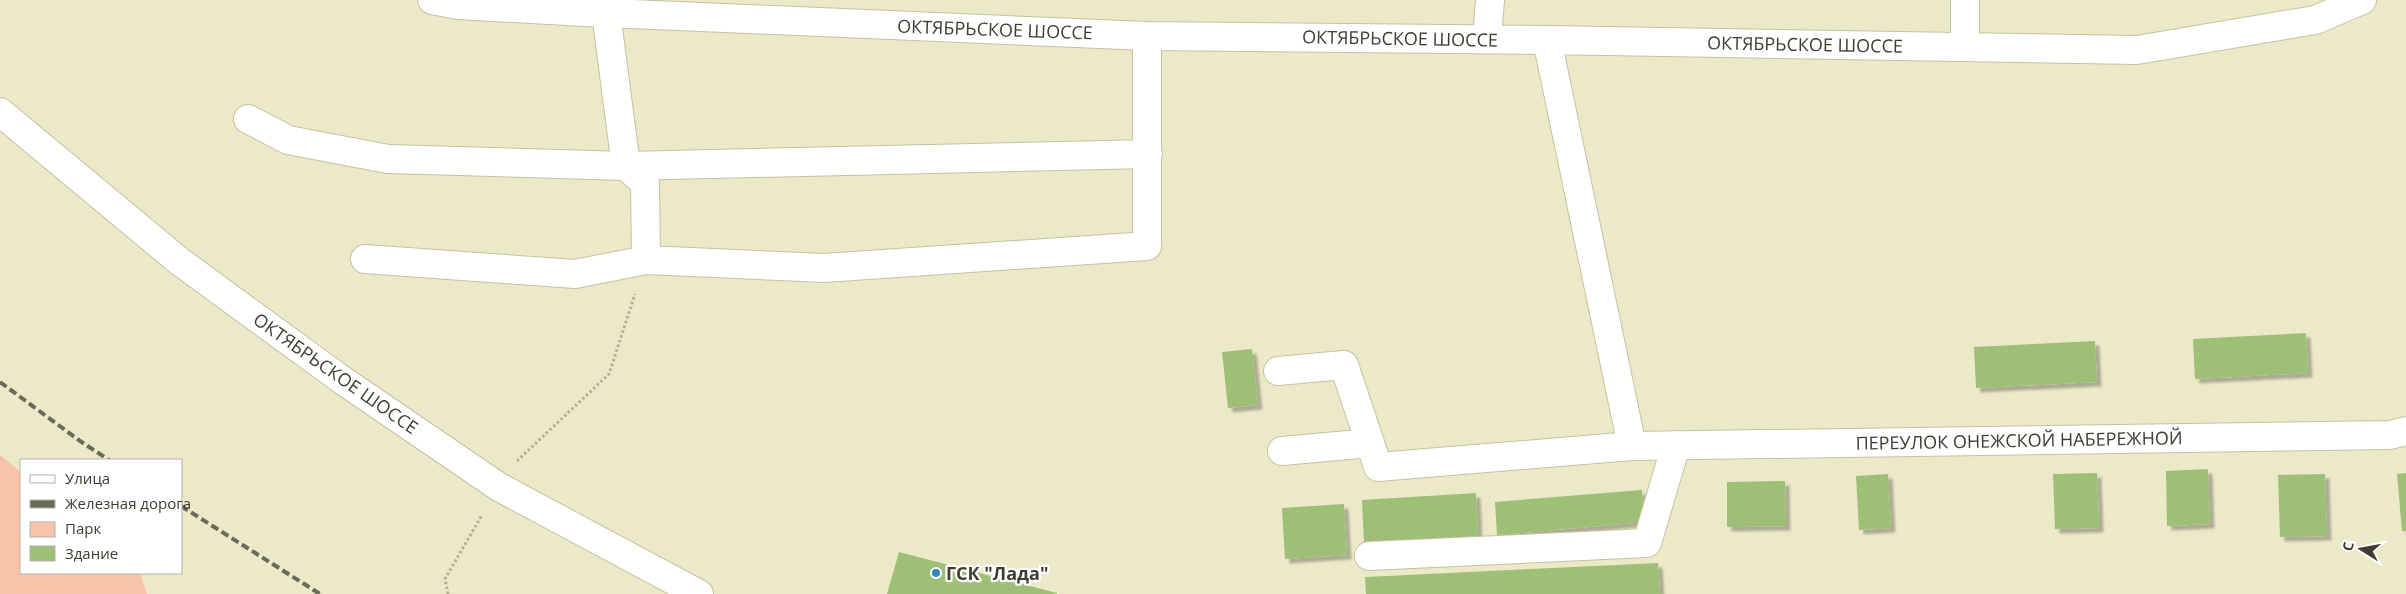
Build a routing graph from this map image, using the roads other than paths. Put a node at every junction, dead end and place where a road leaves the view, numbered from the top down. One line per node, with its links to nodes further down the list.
1 (432, 0): 6 (street, ОКТЯБРЬСКОЕ ШОССЕ)
2 (1490, 0): 9 (street)
3 (1965, 0): 11 (street)
4 (2362, 0): 11 (street, ОКТЯБРЬСКОЕ ШОССЕ)
5 (652, 7): 6 (street, ОКТЯБРЬСКОЕ ШОССЕ); 7 (street, ОКТЯБРЬСКОЕ ШОССЕ)
6 (590, 8): 15 (street)
7 (790, 10): 8 (street, ОКТЯБРЬСКОЕ ШОССЕ)
8 (1147, 36): 9 (street, ОКТЯБРЬСКОЕ ШОССЕ); 14 (street)
9 (1487, 39): 10 (street, ОКТЯБРЬСКОЕ ШОССЕ)
10 (1547, 40): 11 (street, ОКТЯБРЬСКОЕ ШОССЕ); 22 (street)
11 (1965, 47)
12 (0, 112): 25 (street, ОКТЯБРЬСКОЕ ШОССЕ)
13 (248, 119): 15 (street)
14 (1148, 154): 15 (street); 17 (street)
15 (626, 166): 17 (street)
16 (365, 259): 17 (street)
17 (646, 260)
18 (1278, 371): 20 (street)
19 (2406, 431): 21 (street, ПЕРЕУЛОК ОНЕЖСКОЙ НАБЕРЕЖНОЙ)
20 (1370, 444): 22 (street, ПЕРЕУЛОК ОНЕЖСКОЙ НАБЕРЕЖНОЙ); 23 (street)
21 (1676, 445): 22 (street, ПЕРЕУЛОК ОНЕЖСКОЙ НАБЕРЕЖНОЙ); 24 (street)
22 (1632, 446)
23 (1282, 451)
24 (1369, 556)
25 (699, 594)

